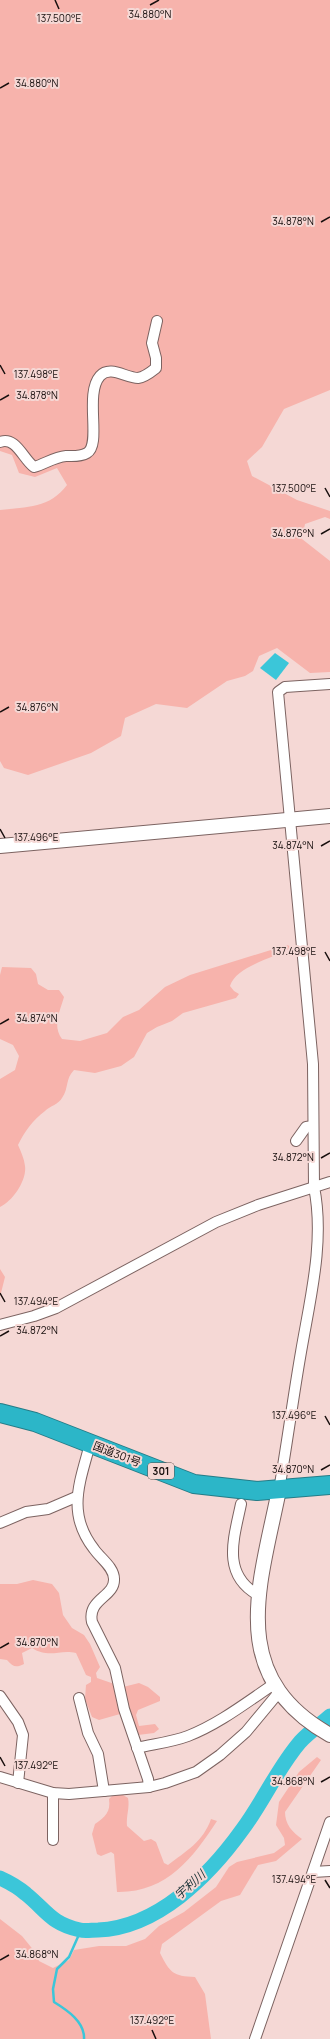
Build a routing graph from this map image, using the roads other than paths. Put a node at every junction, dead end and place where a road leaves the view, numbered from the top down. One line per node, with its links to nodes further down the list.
1 (157, 321): 2 (street)
2 (0, 442)
3 (330, 684): 5 (street)
4 (330, 816): 5 (street)
5 (291, 819): 6 (street); 7 (street)
6 (0, 846)
7 (313, 1126): 8 (street); 10 (street)
8 (296, 1141)
9 (330, 1182): 10 (street)
10 (314, 1187): 11 (street); 15 (street)
11 (0, 1325)
12 (0, 1413): 13 (highway, 国道301号 / 301)
13 (90, 1444): 15 (highway, 国道301号 / 301); 16 (street)
14 (330, 1485): 15 (highway, 国道301号 / 301)
15 (279, 1490): 19 (street)
16 (76, 1498): 18 (street); 24 (street)
17 (241, 1504): 19 (street)
18 (0, 1523)
19 (258, 1595): 20 (street)
20 (277, 1688): 23 (street); 24 (street); 27 (street)
21 (0, 1696): 26 (street)
22 (79, 1698): 28 (street)
23 (330, 1735)
24 (137, 1748): 27 (street)
25 (0, 1777): 26 (street)
26 (18, 1783): 29 (street)
27 (149, 1787): 28 (street)
28 (104, 1791): 29 (street)
29 (53, 1793): 31 (street)
30 (330, 1822): 33 (street)
31 (53, 1840)
32 (330, 1871): 33 (street)
33 (313, 1872): 34 (street)
34 (255, 2039)

